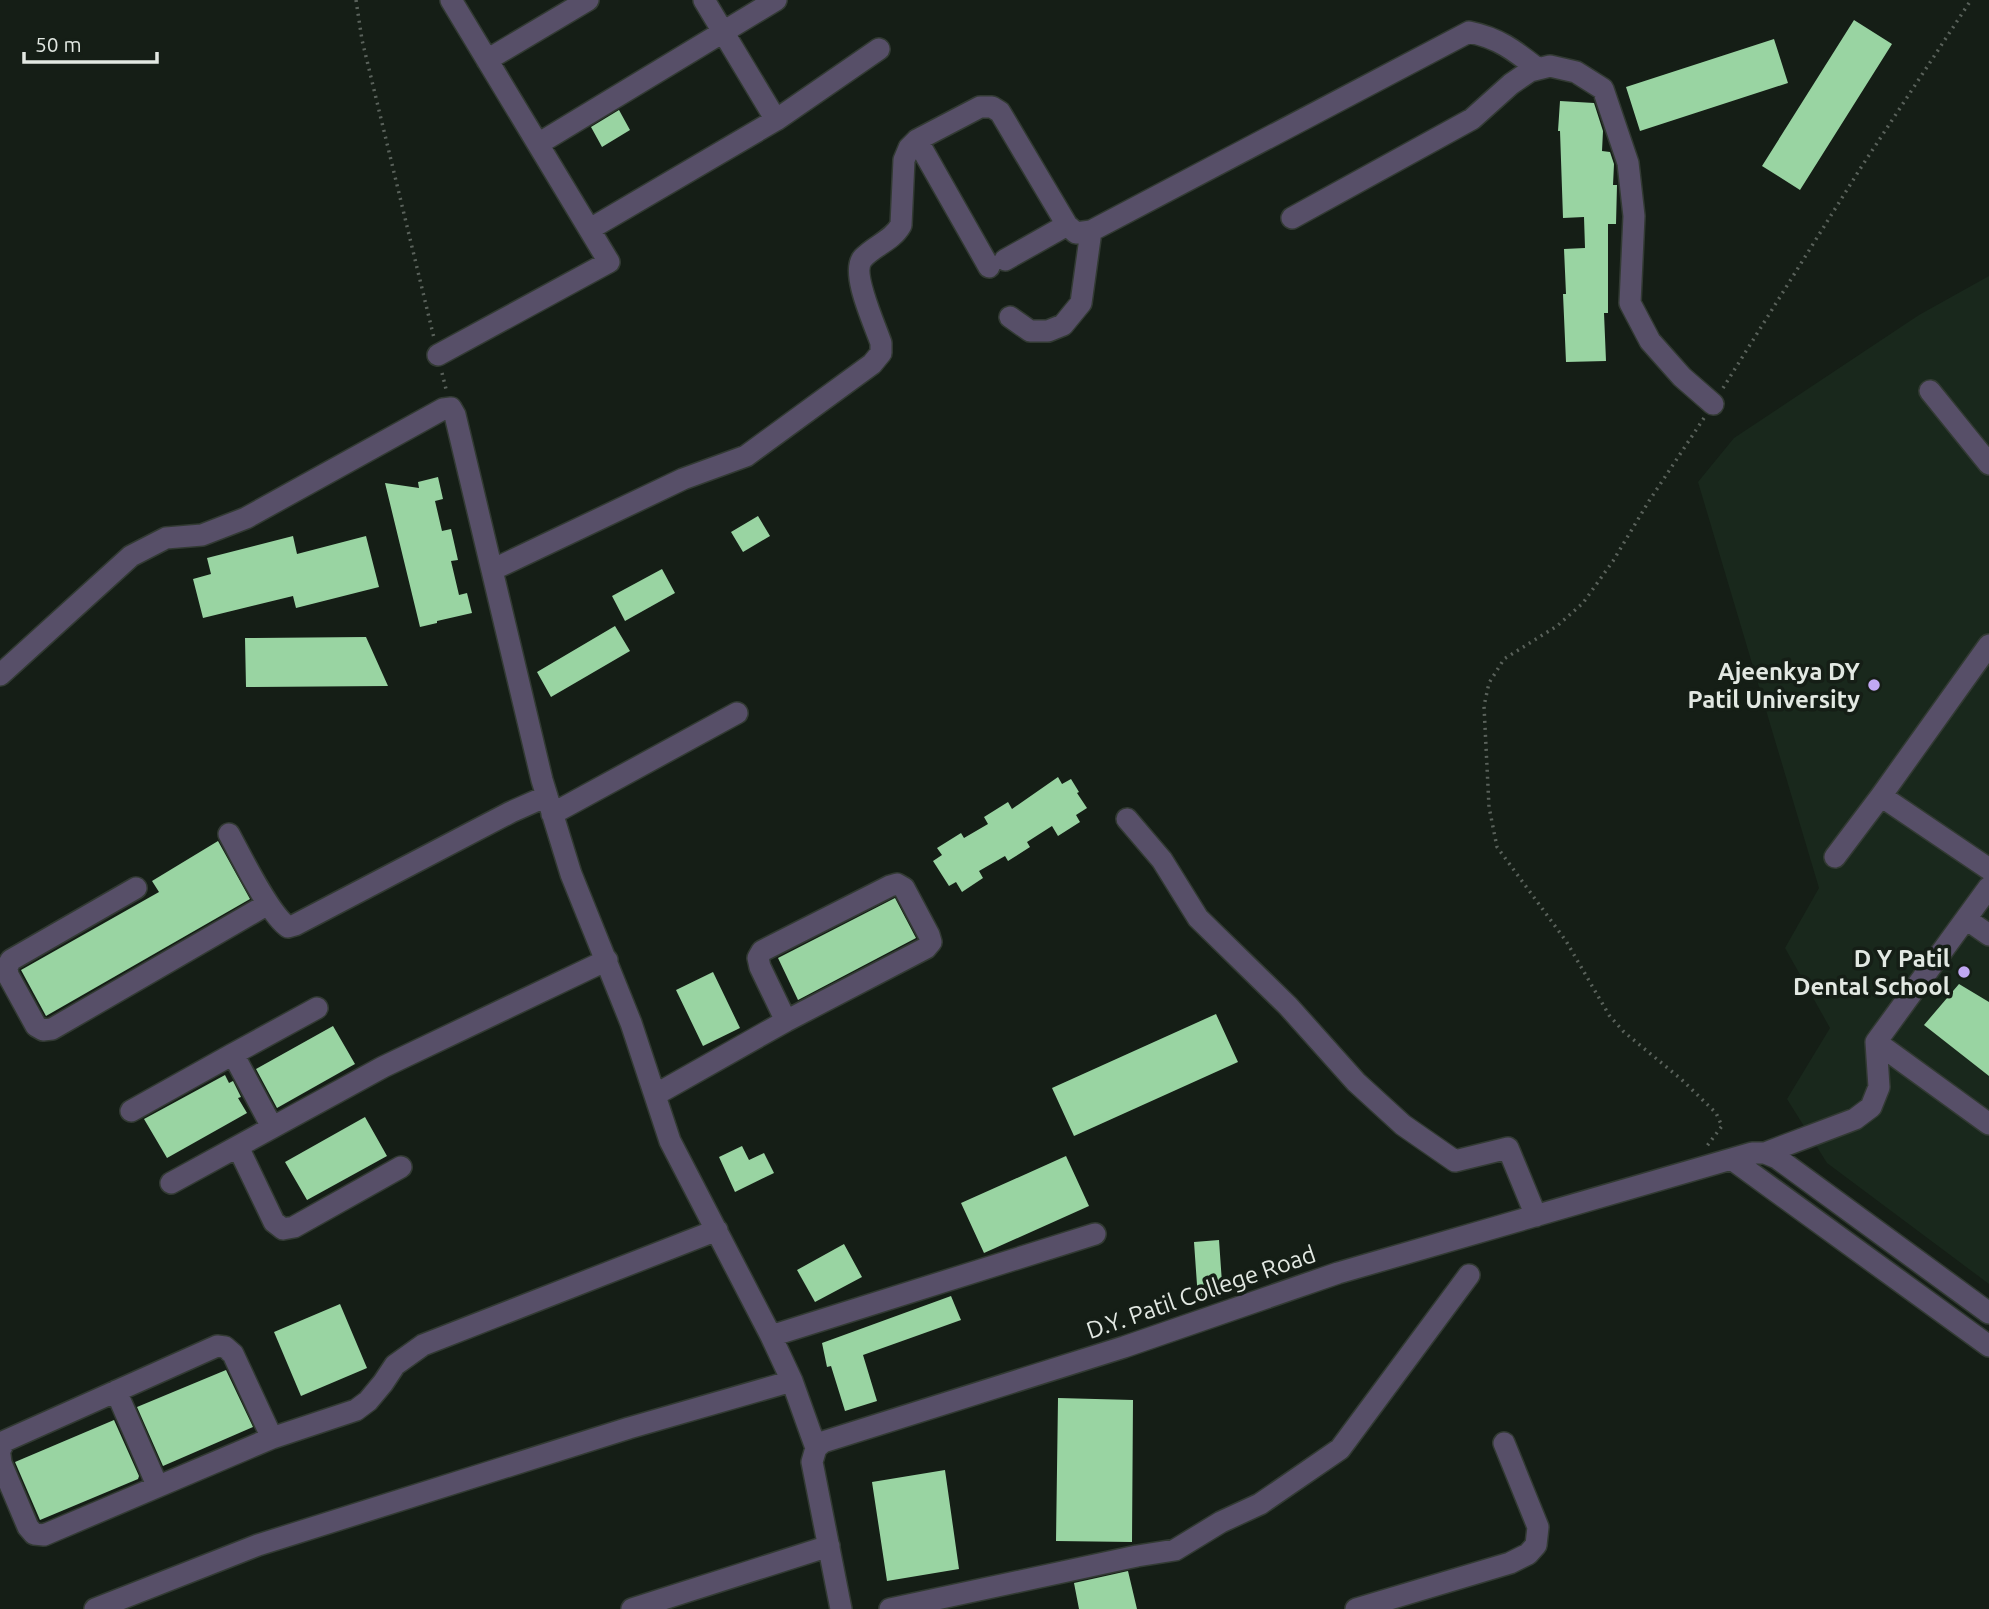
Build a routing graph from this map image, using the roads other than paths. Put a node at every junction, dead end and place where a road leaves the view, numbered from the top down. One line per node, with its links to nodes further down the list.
1 (451, 0): 7 (street)
2 (588, 0): 7 (street)
3 (704, 0): 5 (street)
4 (776, 0): 5 (street)
5 (724, 33): 9 (street); 11 (street)
6 (879, 49): 9 (street)
7 (487, 60): 11 (street)
8 (1538, 69): 12 (street); 15 (street); 19 (street)
9 (776, 120): 14 (street)
10 (917, 140): 13 (street); 13 (street); 21 (street)
11 (538, 144): 14 (street)
12 (1292, 218)
13 (1066, 225): 15 (street)
14 (590, 229): 17 (street)
15 (1091, 231): 16 (street)
16 (1010, 317)
17 (438, 355)
18 (1930, 391): 20 (street)
19 (1713, 404)
20 (1989, 464)
21 (492, 570): 23 (street); 26 (street)
22 (1989, 645): 25 (street)
23 (0, 675)
24 (737, 713): 26 (street)
25 (1881, 796): 29 (street); 30 (street)
26 (549, 805): 33 (street); 36 (street)
27 (1127, 819): 50 (street)
28 (229, 834): 33 (street)
29 (1835, 857)
30 (1989, 869)
31 (1989, 887): 34 (street)
32 (136, 888): 33 (street)
33 (268, 904)
34 (1966, 919): 35 (street); 39 (street)
35 (1989, 935)
36 (607, 960): 41 (street); 44 (street)
37 (317, 1008): 40 (street)
38 (786, 1021): 38 (street); 41 (street)
39 (1876, 1042): 43 (street); 46 (street)
40 (233, 1054): 42 (street); 44 (street)
41 (655, 1095): 51 (street)
42 (131, 1111)
43 (1989, 1124)
44 (272, 1127): 45 (street)
45 (238, 1147): 48 (street); 49 (street)
46 (1765, 1153): 47 (street); 54 (street)
47 (1741, 1165): 50 (street, D.Y. Patil College Road); 56 (street)
48 (401, 1167)
49 (171, 1183)
50 (1536, 1216): 61 (street, D.Y. Patil College Road)
51 (717, 1230): 55 (street); 59 (street)
52 (1095, 1234): 55 (street)
53 (1469, 1275): 68 (street)
54 (1989, 1313)
55 (771, 1335): 57 (street)
56 (1989, 1346)
57 (792, 1381): 61 (street); 65 (street)
58 (116, 1391): 59 (street); 62 (street); 63 (street)
59 (272, 1438): 63 (street)
60 (1504, 1443): 69 (street)
61 (816, 1448): 64 (street)
62 (0, 1452): 63 (street)
63 (158, 1485)
64 (829, 1546): 66 (street); 67 (street)
65 (95, 1609)
66 (632, 1609)
67 (841, 1609)
68 (890, 1609)
69 (1356, 1609)

